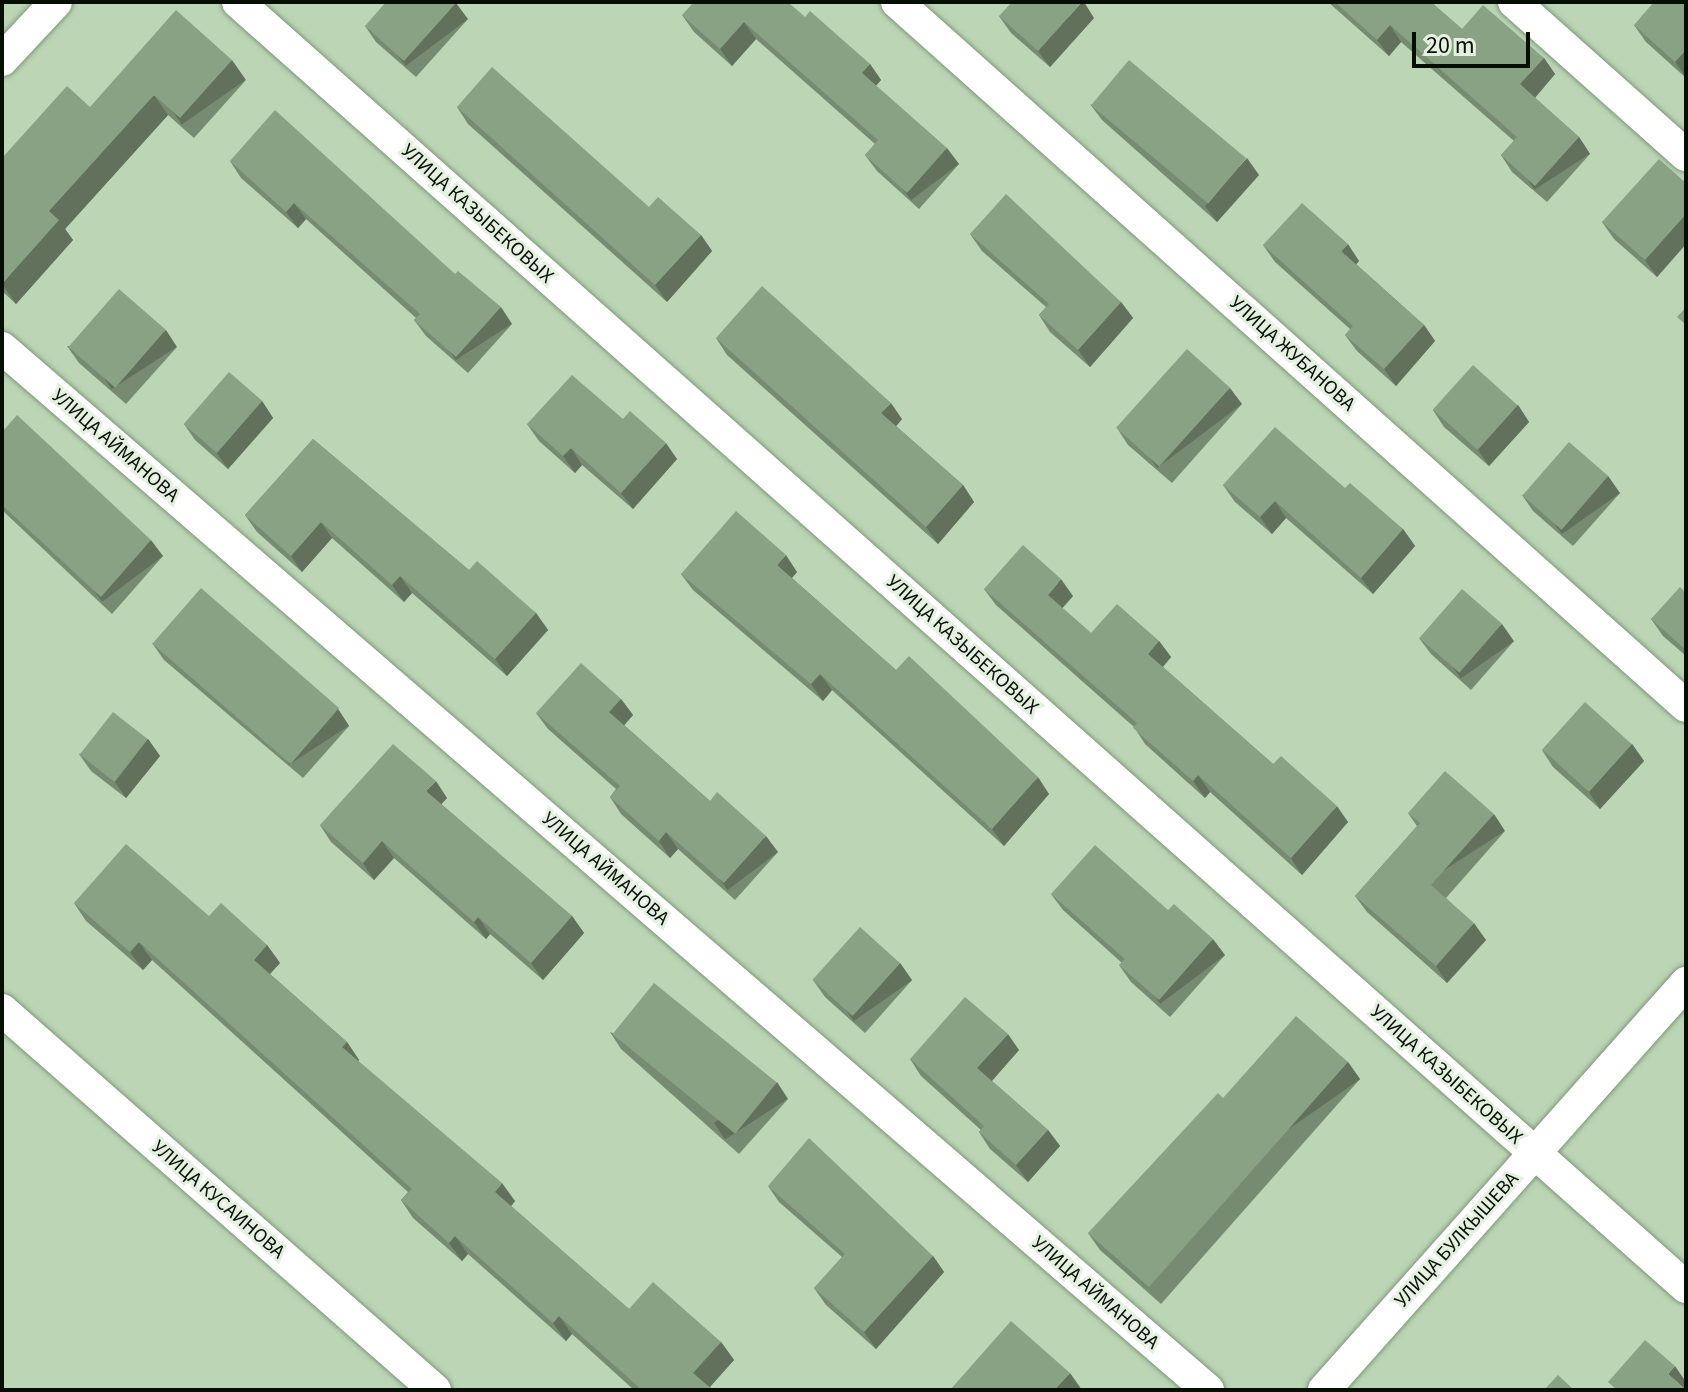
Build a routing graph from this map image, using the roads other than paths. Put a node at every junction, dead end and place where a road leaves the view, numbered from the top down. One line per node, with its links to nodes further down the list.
1 (56, 2): 5 (street)
2 (238, 2): 11 (street, УЛИЦА КАЗЫБЕКОВЫХ)
3 (897, 2): 8 (street, УЛИЦА ЖУБАНОВА)
4 (1514, 2): 6 (street)
5 (2, 60)
6 (1686, 155)
7 (2, 348): 14 (street, УЛИЦА АЙМАНОВА)
8 (1686, 706)
9 (1686, 983): 11 (street, УЛИЦА БУЛКЫШЕВА)
10 (2, 1010): 13 (street, УЛИЦА КУСАИНОВА)
11 (1534, 1154): 12 (street, УЛИЦА КАЗЫБЕКОВЫХ); 15 (street, УЛИЦА БУЛКЫШЕВА)
12 (1686, 1287)
13 (435, 1390)
14 (1208, 1390)
15 (1324, 1390)

